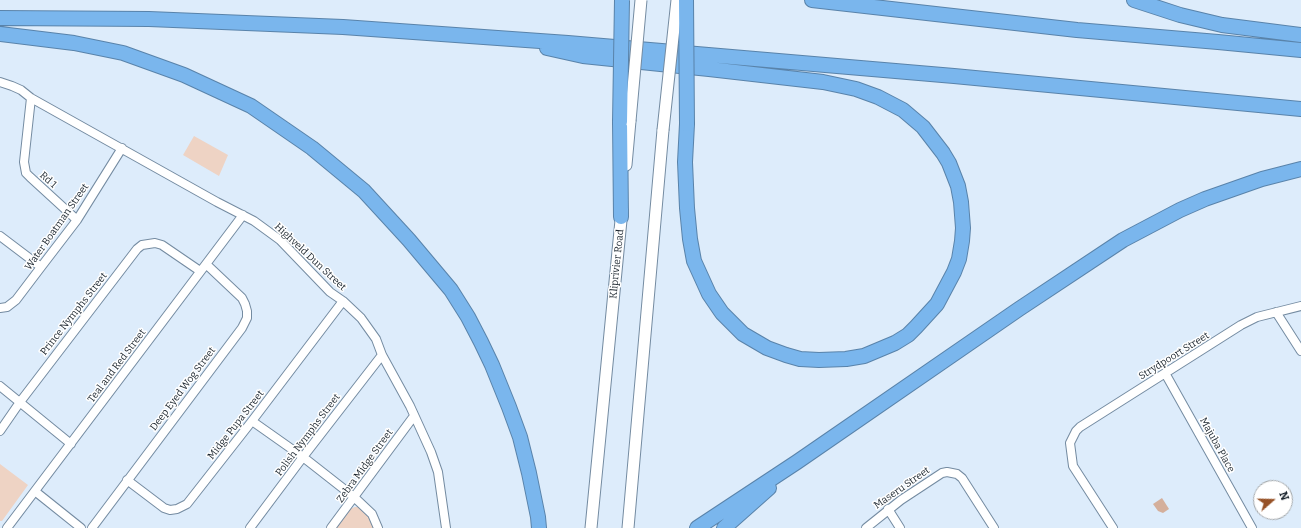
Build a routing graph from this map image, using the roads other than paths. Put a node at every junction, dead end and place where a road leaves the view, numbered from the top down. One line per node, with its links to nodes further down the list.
1 (622, 0): 15 (highway, bridge)
2 (641, 0): 15 (main road, bridge)
3 (677, 0): 53 (main road, bridge)
4 (686, 0): 10 (highway, bridge)
5 (816, 0): 11 (highway)
6 (1134, 0): 9 (highway)
7 (0, 18): 10 (highway)
8 (0, 34): 51 (highway)
9 (1301, 35)
10 (500, 38): 14 (highway)
11 (1301, 50)
12 (0, 82): 13 (street, Highveld Dun Street)
13 (31, 98): 16 (street, Highveld Dun Street); 20 (street, Rd 1)
14 (1301, 109)
15 (625, 122): 19 (highway)
16 (122, 148): 18 (street, Highveld Dun Street); 20 (street, Water Boatman Street)
17 (1301, 169): 39 (highway)
18 (243, 215): 22 (street, Teal and Red Street); 25 (street, Highveld Dun Street)
19 (622, 217): 52 (main road, Kliprivier Road)
20 (77, 220): 23 (street, Water Boatman Street)
21 (0, 236): 23 (street)
22 (206, 264): 24 (street, Teal and Red Street); 40 (street, Deep Eyed Wog Street)
23 (41, 267): 27 (street, Water Boatman Street)
24 (200, 271): 33 (street, Prince Nymphs Street); 37 (street, Teal and Red Street)
25 (343, 301): 30 (street, Highveld Dun Street); 35 (street, Midge Pupa Street)
26 (1301, 306): 28 (street, Strydpoort Street)
27 (0, 308)
28 (1276, 312): 29 (street); 31 (street, Strydpoort Street)
29 (1301, 352)
30 (382, 355): 34 (street, Highveld Dun Street); 38 (street, Polish Nymphs Street)
31 (1165, 373): 59 (street, Strydpoort Street); 60 (street, Majuba Place)
32 (0, 386): 33 (street)
33 (20, 402): 36 (street, Prince Nymphs Street); 37 (street)
34 (414, 416): 42 (street, Zebra Midge Street); 50 (street, Highveld Dun Street)
35 (252, 421): 38 (street); 40 (street, Midge Pupa Street)
36 (0, 431)
37 (72, 444): 41 (street, Teal and Red Street)
38 (303, 457): 42 (street); 47 (street, Polish Nymphs Street)
39 (797, 462): 54 (highway); 55 (highway)
40 (127, 480): 46 (street, Deep Eyed Wog Street)
41 (36, 492): 44 (street, Teal and Red Street); 45 (street)
42 (354, 497): 48 (street, Zebra Midge Street); 49 (street)
43 (888, 509): 56 (street, Maseru Street); 57 (street); 58 (street, Maseru Street)
44 (8, 528)
45 (81, 528)
46 (92, 528)
47 (250, 528)
48 (331, 528)
49 (378, 528)
50 (446, 528)
51 (539, 528)
52 (590, 528)
53 (628, 528)
54 (697, 528)
55 (724, 528)
56 (866, 528)
57 (900, 528)
58 (994, 528)
59 (1113, 528)
60 (1252, 528)

